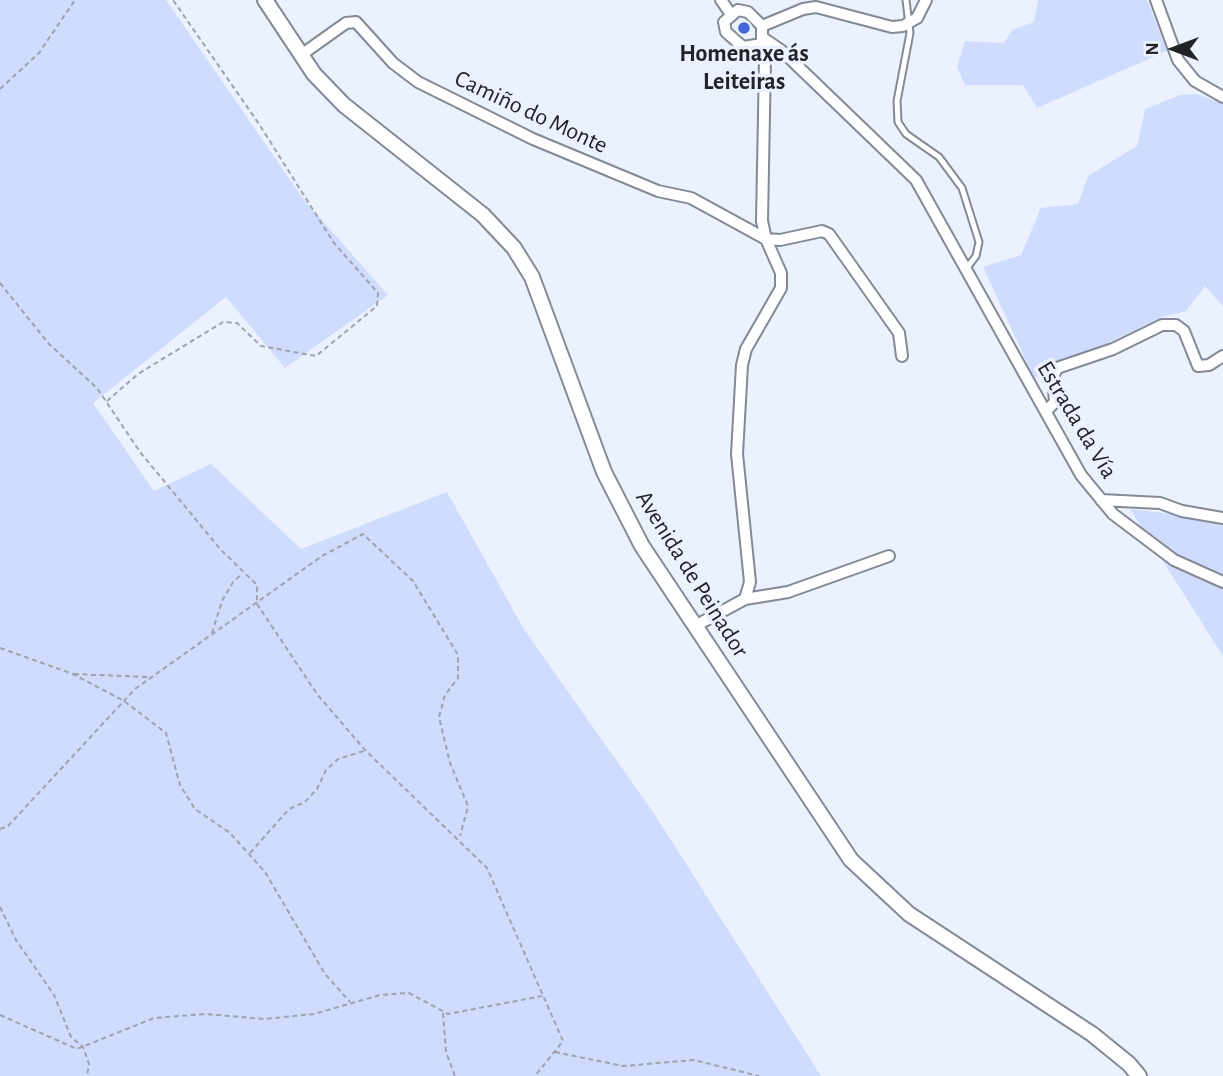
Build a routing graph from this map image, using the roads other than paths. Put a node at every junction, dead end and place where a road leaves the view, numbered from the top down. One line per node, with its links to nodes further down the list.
1 (265, 0): 12 (street, Avenida de Peinador)
2 (721, 0): 8 (street)
3 (743, 0): 7 (street)
4 (906, 0): 9 (lane)
5 (926, 0): 9 (street)
6 (1156, 0): 13 (street)
7 (748, 12): 8 (street); 10 (street)
8 (730, 13): 11 (street)
9 (910, 22): 10 (street); 15 (lane)
10 (762, 26): 11 (street)
11 (762, 41): 14 (street); 15 (street, Estrada da Vía)
12 (301, 55): 14 (street, Camiño do Monte); 24 (street, Avenida de Peinador)
13 (1223, 97)
14 (766, 239): 16 (street); 23 (street)
15 (966, 269): 18 (street, Estrada da Vía)
16 (902, 356)
17 (1223, 356): 18 (street)
18 (1046, 411): 19 (street, Estrada da Vía)
19 (1101, 500): 20 (street); 22 (street, Estrada da Vía)
20 (1223, 518)
21 (889, 556): 23 (street)
22 (1223, 582)
23 (745, 599): 24 (street)
24 (695, 626): 25 (street, Avenida de Peinador)
25 (1139, 1076)

